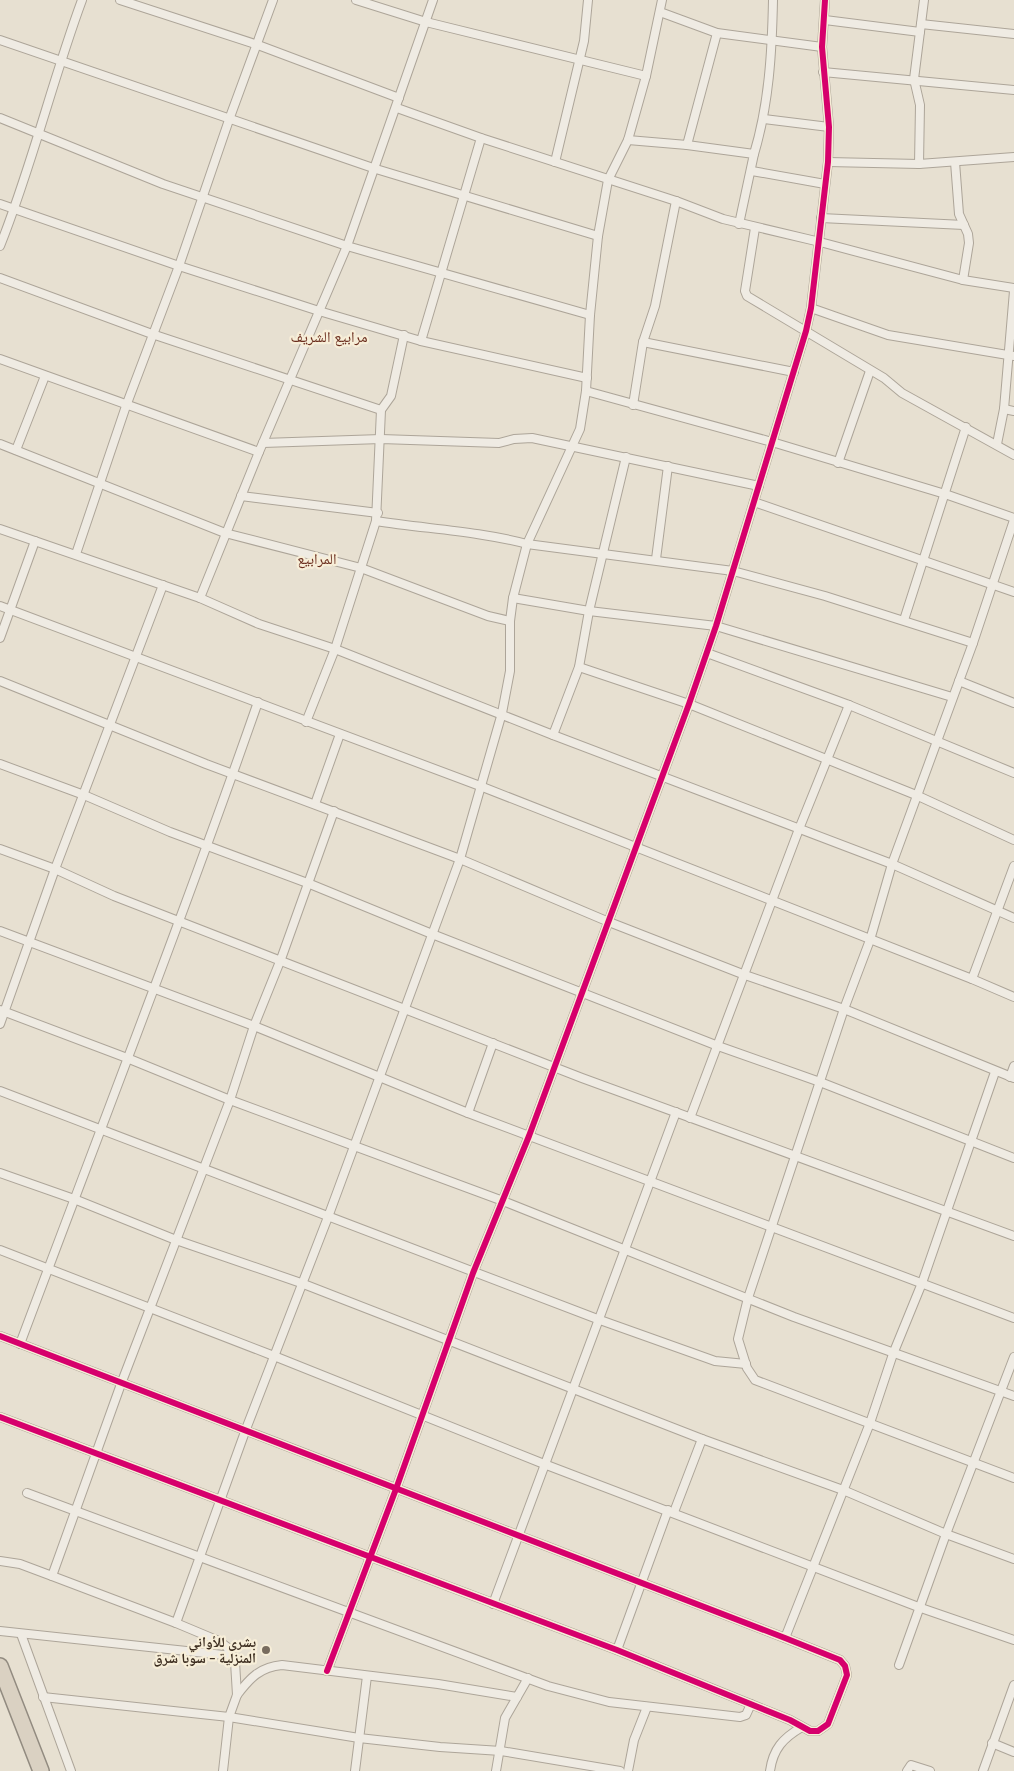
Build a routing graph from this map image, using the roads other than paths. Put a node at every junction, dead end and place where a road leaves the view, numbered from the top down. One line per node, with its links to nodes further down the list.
1 (82, 0): 22 (street)
2 (120, 0): 19 (street)
3 (273, 0): 19 (street)
4 (356, 0): 13 (street)
5 (434, 0): 13 (street)
6 (588, 0): 21 (street)
7 (662, 0): 11 (street)
8 (773, 0): 18 (street)
9 (825, 0): 12 (street)
10 (924, 0): 14 (street)
11 (660, 12): 15 (street); 24 (street)
12 (825, 20): 14 (street); 20 (street)
13 (426, 22): 21 (street); 27 (street)
14 (921, 28): 16 (street); 25 (street)
15 (717, 33): 18 (street); 36 (street)
16 (1014, 34)
17 (0, 40): 22 (street)
18 (772, 42): 20 (street); 31 (street)
19 (258, 45): 27 (street); 30 (street)
20 (822, 47): 23 (street)
21 (580, 58): 24 (street); 39 (street)
22 (60, 60): 30 (street); 33 (street)
23 (823, 72): 25 (street); 32 (street)
24 (646, 76): 35 (street)
25 (914, 79): 26 (street); 42 (street)
26 (1014, 90)
27 (399, 98): 28 (street)
28 (397, 108): 34 (street); 43 (street)
29 (0, 118): 33 (street)
30 (230, 118): 43 (street); 47 (street)
31 (764, 118): 32 (street); 37 (street)
32 (829, 126): 40 (street)
33 (38, 132): 47 (street); 51 (street)
34 (481, 138): 39 (street); 48 (street)
35 (628, 140): 36 (street); 45 (street)
36 (687, 145): 37 (street)
37 (754, 154): 44 (street)
38 (1014, 157): 41 (street)
39 (555, 162): 45 (street)
40 (828, 162): 42 (street); 46 (street)
41 (955, 162): 42 (street); 54 (street)
42 (919, 164)
43 (376, 169): 48 (street); 59 (street)
44 (752, 171): 46 (street); 53 (street)
45 (608, 180): 49 (street); 56 (street)
46 (825, 184): 52 (street)
47 (203, 196): 59 (street); 60 (street)
48 (464, 197): 56 (street); 61 (street)
49 (676, 201): 53 (street); 72 (street)
50 (0, 204): 51 (street)
51 (14, 209): 58 (street); 60 (street)
52 (822, 218): 54 (street); 57 (street)
53 (739, 224): 55 (street)
54 (964, 225): 63 (street)
55 (755, 228): 57 (street); 68 (street)
56 (598, 236): 67 (street)
57 (820, 242): 63 (street); 65 (street)
58 (0, 246)
59 (347, 246): 61 (street); 66 (street)
60 (179, 266): 66 (street); 69 (street)
61 (441, 272): 67 (street); 71 (street)
62 (0, 278): 69 (street)
63 (963, 280): 64 (street)
64 (1014, 290): 73 (street)
65 (811, 308): 68 (street); 73 (street)
66 (320, 311): 70 (street); 79 (street)
67 (590, 315): 78 (street)
68 (806, 331): 75 (street); 76 (street)
69 (152, 334): 79 (street); 82 (street)
70 (404, 335): 71 (street); 84 (street)
71 (421, 341): 78 (street)
72 (644, 342): 76 (street); 81 (street)
73 (1011, 356): 83 (street)
74 (0, 359): 77 (street)
75 (870, 371): 86 (street); 97 (street)
76 (794, 372): 88 (street)
77 (45, 376): 82 (street); 93 (street)
78 (587, 378): 80 (street)
79 (290, 380): 84 (street); 89 (street)
80 (586, 391): 81 (street); 92 (street)
81 (632, 405): 88 (street)
82 (126, 406): 94 (street); 99 (street)
83 (1004, 409): 85 (street); 91 (street)
84 (381, 410): 87 (street)
85 (1014, 410)
86 (966, 427): 91 (street); 101 (street)
87 (381, 439): 89 (street); 92 (street); 104 (street)
88 (772, 442): 97 (street); 100 (street)
89 (263, 443): 94 (street)
90 (0, 444): 93 (street)
91 (997, 444): 95 (street)
92 (571, 446): 96 (street); 110 (street)
93 (16, 450): 99 (street)
94 (259, 452): 102 (street)
95 (1014, 455)
96 (626, 457): 98 (street); 111 (street)
97 (838, 463): 101 (street)
98 (668, 466): 100 (street); 113 (street)
99 (100, 483): 108 (street); 112 (street)
100 (759, 486): 103 (street)
101 (945, 494): 105 (street); 114 (street)
102 (241, 496): 104 (street); 108 (street)
103 (754, 502): 114 (street); 116 (street)
104 (378, 512): 106 (street)
105 (1014, 519): 118 (street)
106 (376, 521): 110 (street); 115 (street)
107 (0, 529): 109 (street)
108 (225, 533): 115 (street); 120 (street)
109 (35, 541): 112 (street); 123 (street)
110 (527, 544): 111 (street); 121 (street)
111 (603, 553): 113 (street); 124 (street)
112 (76, 554): 117 (street)
113 (656, 559): 116 (street)
114 (922, 561): 118 (street); 125 (street)
115 (361, 568): 126 (street); 130 (street)
116 (733, 571): 125 (street); 127 (street)
117 (162, 585): 120 (street); 132 (street)
118 (993, 585): 119 (street); 129 (street)
119 (1014, 592)
120 (200, 598): 130 (street)
121 (513, 598): 124 (street); 126 (street)
122 (0, 606): 123 (street)
123 (10, 609): 128 (street); 132 (street)
124 (590, 611): 127 (street); 133 (street)
125 (904, 620): 129 (street)
126 (510, 621): 141 (street)
127 (716, 626): 131 (street); 136 (street)
128 (0, 638)
129 (973, 643): 135 (street)
130 (335, 649): 141 (street); 142 (street)
131 (707, 653): 139 (street); 140 (street)
132 (135, 658): 137 (street); 143 (street)
133 (578, 667): 139 (street); 145 (street)
134 (0, 681): 143 (street)
135 (959, 681): 136 (street); 138 (street)
136 (952, 697): 146 (street)
137 (258, 702): 142 (street); 150 (street)
138 (1014, 702)
139 (689, 704): 147 (street); 151 (street)
140 (849, 705): 146 (street); 147 (street)
141 (502, 713): 145 (street); 152 (street)
142 (306, 722): 144 (street)
143 (109, 724): 150 (street); 154 (street)
144 (340, 734): 152 (street); 155 (street)
145 (553, 734): 151 (street)
146 (938, 740): 149 (street); 153 (street)
147 (826, 759): 153 (street); 157 (street)
148 (0, 764): 154 (street)
149 (1014, 773)
150 (233, 774): 155 (street); 159 (street)
151 (661, 775): 157 (street); 160 (street)
152 (480, 786): 160 (street); 162 (street)
153 (916, 795): 158 (street); 163 (street)
154 (84, 796): 159 (street); 165 (street)
155 (315, 804): 156 (street)
156 (334, 811): 162 (street); 166 (street)
157 (799, 829): 163 (street); 167 (street)
158 (1014, 840)
159 (206, 844): 166 (street); 170 (street)
160 (635, 847): 167 (street); 171 (street)
161 (0, 849): 165 (street)
162 (460, 859): 171 (street); 173 (street)
163 (892, 864): 168 (street); 174 (street)
164 (1014, 866): 168 (street)
165 (55, 869): 170 (street); 175 (street)
166 (310, 884): 173 (street); 176 (street)
167 (773, 900): 174 (street); 177 (street)
168 (997, 910): 169 (street); 178 (street)
169 (1014, 918)
170 (179, 919): 176 (street); 179 (street)
171 (609, 922): 177 (street); 180 (street)
172 (0, 931): 175 (street)
173 (432, 934): 180 (street); 182 (street)
174 (870, 940): 178 (street); 183 (street)
175 (29, 942): 179 (street); 184 (street)
176 (281, 959): 182 (street); 186 (street)
177 (745, 975): 183 (street); 188 (street)
178 (972, 979): 181 (street)
179 (154, 990): 186 (street); 189 (street)
180 (583, 993): 188 (street); 191 (street)
181 (1014, 998)
182 (404, 1008): 187 (street); 193 (street)
183 (844, 1009): 192 (street); 195 (street)
184 (2, 1011): 185 (street); 189 (street)
185 (0, 1024)
186 (254, 1026): 193 (street); 197 (street)
187 (493, 1044): 191 (street); 199 (street)
188 (718, 1046): 195 (street); 200 (street)
189 (127, 1058): 197 (street); 201 (street)
190 (1014, 1066): 194 (street)
191 (554, 1067): 198 (street); 202 (street)
192 (995, 1072): 194 (street); 203 (street)
193 (378, 1076): 199 (street); 204 (street)
194 (1012, 1078)
195 (820, 1082): 203 (street); 205 (street)
196 (0, 1091): 201 (street)
197 (230, 1100): 204 (street); 207 (street)
198 (676, 1112): 200 (street); 209 (street)
199 (468, 1113): 202 (street)
200 (690, 1118): 205 (street)
201 (99, 1130): 207 (street); 210 (street)
202 (529, 1136): 209 (street); 211 (street)
203 (970, 1141): 206 (street); 212 (street)
204 (353, 1146): 211 (street); 213 (street)
205 (796, 1157): 212 (street); 214 (street)
206 (1014, 1158)
207 (203, 1169): 213 (street); 216 (street)
208 (0, 1173): 210 (street)
209 (650, 1182): 214 (street); 218 (street)
210 (74, 1199): 216 (street); 219 (street)
211 (503, 1201): 218 (street); 220 (street)
212 (946, 1212): 215 (street); 222 (street)
213 (328, 1217): 220 (street); 221 (street)
214 (773, 1228): 222 (street); 223 (street)
215 (1014, 1236)
216 (176, 1240): 221 (street); 224 (street)
217 (0, 1250): 219 (street)
218 (624, 1250): 223 (street); 226 (street)
219 (49, 1267): 224 (street); 229 (street)
220 (473, 1273): 226 (street); 228 (street)
221 (301, 1283): 228 (street); 231 (street)
222 (922, 1283): 225 (street); 230 (street)
223 (748, 1298): 230 (street); 233 (street)
224 (150, 1310): 231 (street); 234 (street)
225 (1014, 1318)
226 (600, 1320): 233 (street); 235 (street)
227 (0, 1336): 229 (street)
228 (450, 1340): 235 (street); 238 (street)
229 (20, 1344): 234 (street)
230 (893, 1354): 236 (street); 240 (street)
231 (274, 1356): 238 (street); 241 (street)
232 (1014, 1357): 236 (street)
233 (746, 1364): 240 (street)
234 (121, 1384): 241 (street); 243 (street)
235 (574, 1388): 242 (street); 245 (street)
236 (1001, 1391): 237 (street); 244 (street)
237 (1014, 1396)
238 (423, 1415): 245 (street); 247 (street)
239 (0, 1417): 243 (street)
240 (870, 1422): 244 (street); 248 (street)
241 (246, 1429): 247 (street); 250 (street)
242 (702, 1439): 248 (street); 252 (street)
243 (96, 1453): 250 (street); 251 (street)
244 (972, 1462): 246 (street); 253 (street)
245 (544, 1464): 252 (street); 254 (street)
246 (1014, 1478)
247 (396, 1489): 254 (street); 256 (street)
248 (842, 1490): 253 (street); 259 (street)
249 (27, 1492): 251 (street)
250 (220, 1500): 255 (street); 256 (street)
251 (75, 1508): 255 (street); 260 (street)
252 (671, 1511): 259 (street); 261 (street)
253 (946, 1534): 257 (street); 263 (street)
254 (519, 1536): 261 (street); 262 (street)
255 (200, 1556): 264 (street); 265 (street)
256 (369, 1558): 262 (street); 264 (street)
257 (1014, 1559)
258 (0, 1562): 260 (street)
259 (813, 1567): 263 (street); 268 (street)
260 (52, 1576): 265 (street)
261 (642, 1582): 268 (street); 270 (street)
262 (493, 1604): 270 (street)
263 (921, 1608): 269 (street); 272 (street)
264 (350, 1613): 274 (street); 276 (street)
265 (176, 1623): 271 (street)
266 (0, 1631): 267 (street)
267 (21, 1634): 271 (street); 279 (street)
268 (785, 1638): 284 (street)
269 (1014, 1640)
270 (616, 1650): 281 (street)
271 (233, 1656): 278 (street)
272 (899, 1665)
273 (0, 1666): 289 (highway)
274 (327, 1671): 275 (street); 278 (street)
275 (367, 1676): 280 (street); 285 (street)
276 (528, 1678): 280 (street); 282 (street)
277 (1014, 1685): 286 (street)
278 (237, 1694): 283 (street)
279 (43, 1697): 283 (street); 290 (street)
280 (516, 1698): 287 (street)
281 (751, 1704): 282 (street); 284 (street)
282 (647, 1707): 295 (street)
283 (230, 1716): 285 (street); 291 (street)
284 (802, 1727): 296 (street)
285 (359, 1738): 287 (street); 292 (street)
286 (992, 1743): 288 (street); 299 (street)
287 (501, 1751): 293 (street); 294 (street)
288 (1014, 1752)
289 (41, 1771)
290 (72, 1771)
291 (222, 1771)
292 (355, 1771)
293 (496, 1771)
294 (620, 1771)
295 (628, 1771)
296 (770, 1771)
297 (907, 1771): 298 (street)
298 (930, 1771)
299 (983, 1771)

